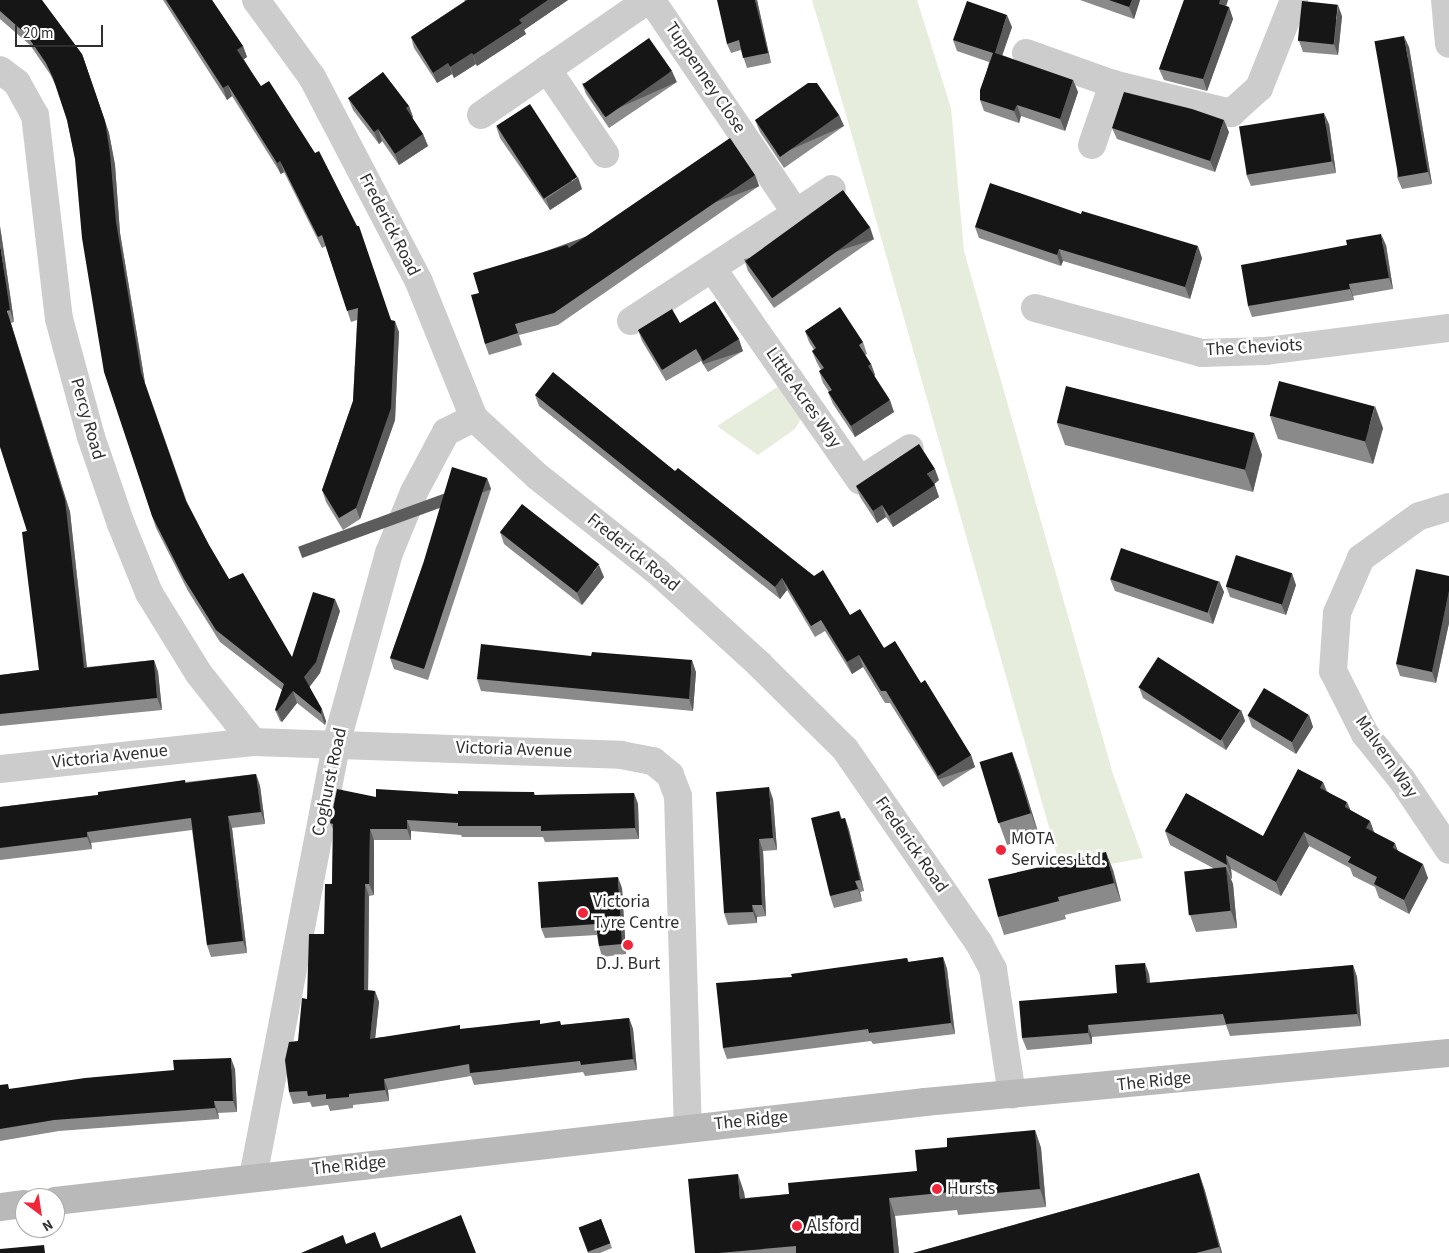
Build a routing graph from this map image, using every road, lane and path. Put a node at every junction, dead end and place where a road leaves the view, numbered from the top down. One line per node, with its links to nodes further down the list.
1 (256, 0): 19 (street, Frederick Road)
2 (650, 0): 7 (street, Tuppenney Close); 14 (street, Tuppenney Close)
3 (1294, 0): 9 (street)
4 (1445, 0): 5 (street)
5 (1449, 44)
6 (1026, 53): 9 (street)
7 (547, 69): 10 (street, Tuppenney Close); 12 (street)
8 (0, 70): 22 (street, Percy Road)
9 (1113, 84): 11 (street)
10 (481, 115)
11 (1092, 145)
12 (605, 154)
13 (832, 189): 14 (street)
14 (796, 213): 15 (street)
15 (712, 268): 17 (street); 20 (street, Little Acres Way)
16 (1035, 308): 18 (street, The Cheviots)
17 (631, 321)
18 (1449, 328)
19 (474, 418): 23 (street, Coghurst Road); 27 (street, Frederick Road)
20 (910, 448)
21 (1449, 507): 25 (street, Malvern Way)
22 (252, 742): 23 (street, Victoria Avenue); 24 (street, Victoria Avenue)
23 (336, 744): 28 (street, Victoria Avenue); 29 (street, Coghurst Road)
24 (0, 769)
25 (1449, 850)
26 (1449, 1053): 27 (main road, The Ridge)
27 (1012, 1095): 28 (main road, The Ridge)
28 (688, 1127): 29 (main road, The Ridge)
29 (253, 1177): 30 (main road, The Ridge)
30 (65, 1200)
31 (15, 1205): 32 (main road)
32 (0, 1207)

